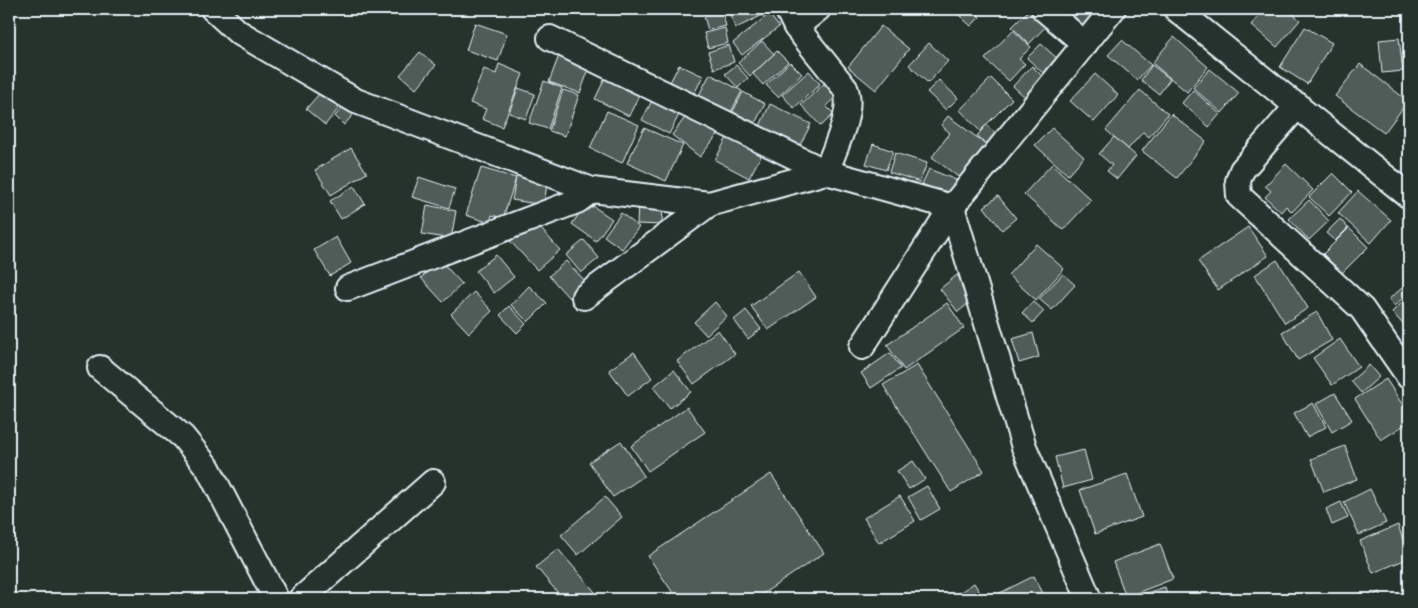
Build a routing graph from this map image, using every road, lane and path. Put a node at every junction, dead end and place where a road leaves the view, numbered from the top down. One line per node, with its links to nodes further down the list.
1 (213, 9): 11 (street)
2 (818, 9): 6 (street)
3 (1044, 9): 8 (street)
4 (1113, 9): 8 (street)
5 (1176, 9): 9 (street)
6 (792, 18): 10 (street)
7 (550, 38): 10 (street)
8 (1085, 44): 14 (street)
9 (1298, 105): 12 (street); 19 (street)
10 (826, 172): 13 (street); 14 (street)
11 (592, 190): 13 (street); 15 (street)
12 (1409, 196)
13 (709, 204): 16 (street)
14 (952, 208): 17 (street); 23 (street)
15 (348, 288)
16 (584, 297)
17 (862, 347)
18 (100, 368): 21 (street)
19 (1409, 376)
20 (433, 482): 22 (street)
21 (276, 599)
22 (301, 599)
23 (1089, 599)

